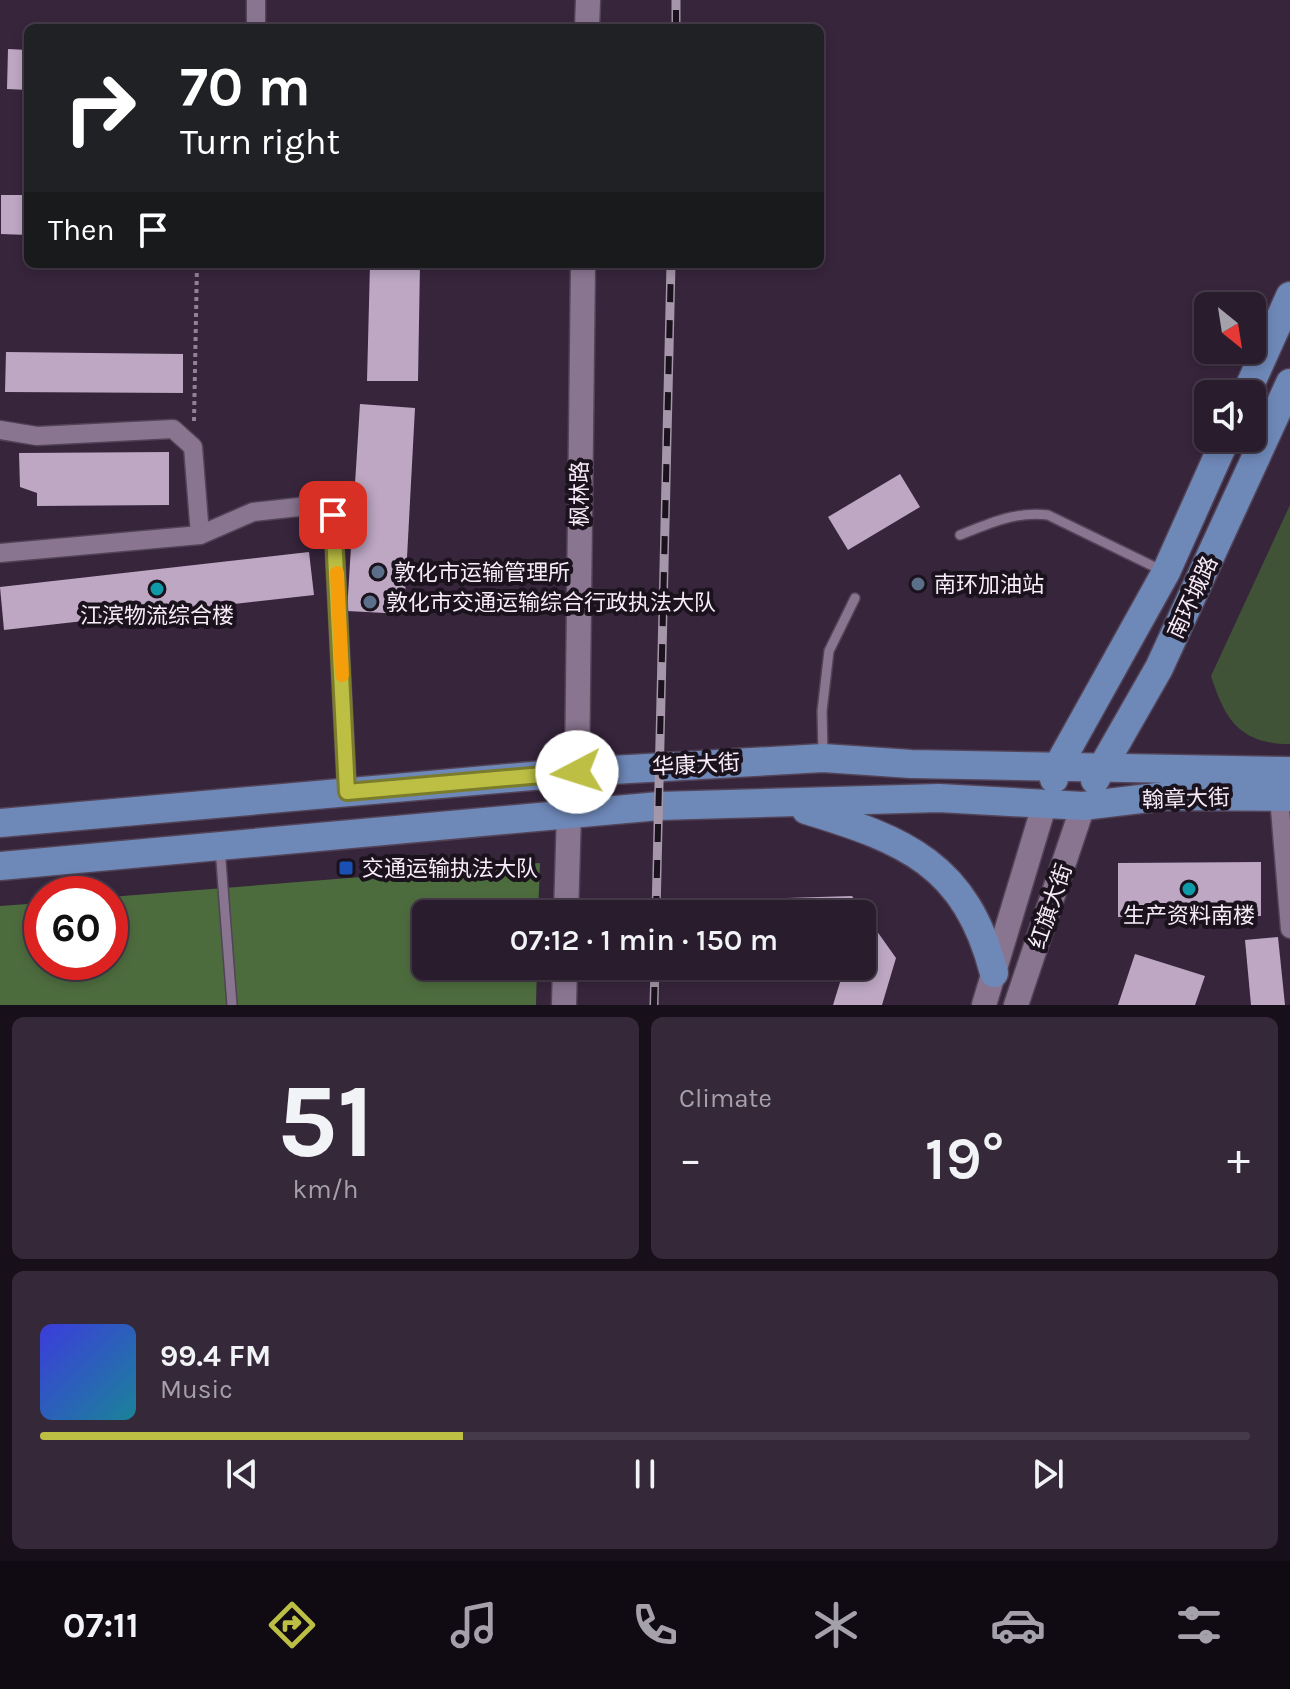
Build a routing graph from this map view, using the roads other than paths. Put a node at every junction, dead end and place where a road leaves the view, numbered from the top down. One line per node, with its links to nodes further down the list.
1 (256, 0): 3 (street)
2 (588, 0): 4 (street)
3 (256, 24)
4 (587, 24)
5 (583, 268): 19 (street, 枫林路)
6 (1290, 296): 7 (main road)
7 (1252, 380)
8 (1290, 383): 18 (main road, 南环城路)
9 (0, 430): 11 (street)
10 (1220, 452): 14 (main road, 南环城路)
11 (200, 535): 13 (street); 21 (street)
12 (960, 535): 14 (lane)
13 (0, 553)
14 (1166, 572): 17 (main road, 南环城路)
15 (855, 598): 16 (lane)
16 (823, 758): 17 (main road, 华康大街); 19 (main road, 华康大街)
17 (1058, 766): 18 (main road, 翰章大街); 23 (main road, 南环城路)
18 (1102, 766): 20 (main road, 翰章大街); 24 (main road, 南环城路)
19 (577, 772): 21 (main road, 华康大街)
20 (1286, 788): 24 (main road, 翰章大街); 30 (street)
21 (347, 792): 26 (main road, 华康大街)
22 (782, 803): 23 (main road, 华康大街); 25 (main road, 华康大街); 31 (main road)
23 (1044, 806): 24 (main road, 翰章大街); 31 (street, 红旗大街)
24 (1083, 806): 36 (street, 红旗大街)
25 (569, 812): 27 (main road, 华康大街); 29 (street)
26 (0, 823)
27 (220, 845): 28 (main road, 华康大街); 33 (lane)
28 (0, 866)
29 (566, 900)
30 (1290, 929)
31 (994, 973): 35 (street, 红旗大街)
32 (565, 980): 34 (street)
33 (232, 1005)
34 (564, 1005)
35 (984, 1005)
36 (1016, 1005)

